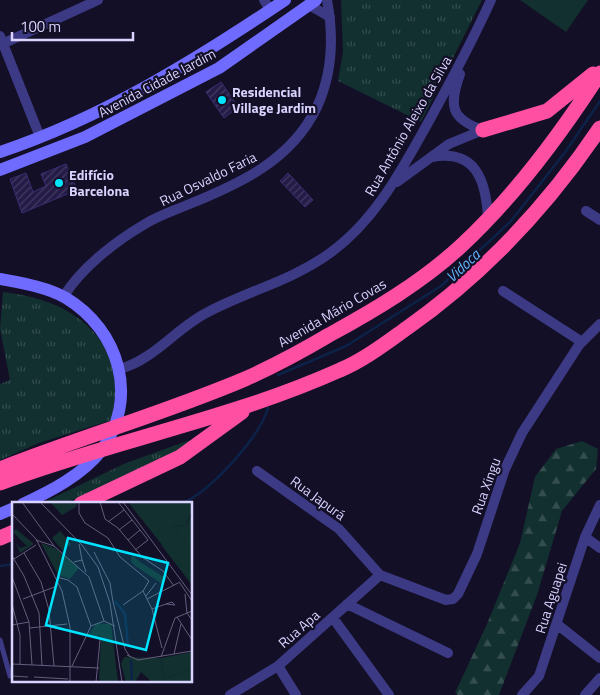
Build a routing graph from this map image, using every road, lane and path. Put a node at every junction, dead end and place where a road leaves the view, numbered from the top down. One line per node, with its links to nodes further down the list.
1 (98, 0): 8 (street)
2 (285, 0): 6 (main road, Avenida Cidade Jardim)
3 (327, 0): 7 (street, Rua Osvaldo Faria)
4 (491, 0): 9 (street)
5 (312, 2): 7 (street); 18 (main road, Avenida Cidade Jardim)
6 (267, 5): 14 (main road, Avenida Cidade Jardim)
7 (330, 17): 26 (street, Rua Osvaldo Faria)
8 (1, 41): 14 (street)
9 (467, 52): 13 (street); 20 (street, Rua Antônio Aleixo da Silva)
10 (600, 68): 13 (highway)
11 (600, 72): 22 (highway, Avenida Mário Covas)
12 (600, 128): 30 (highway)
13 (483, 130): 17 (street)
14 (40, 137): 15 (main road, Avenida Cidade Jardim)
15 (20, 145): 16 (main road, Avenida Cidade Jardim); 18 (main road)
16 (0, 152)
17 (429, 158): 20 (street); 22 (street)
18 (27, 161): 19 (main road, Avenida Cidade Jardim)
19 (0, 170)
20 (389, 188): 29 (street, Rua Antônio Aleixo da Silva)
21 (586, 211): 23 (street)
22 (488, 218): 31 (highway, Avenida Mário Covas)
23 (600, 220)
24 (0, 279): 26 (main road)
25 (503, 291): 28 (street)
26 (64, 296): 29 (main road)
27 (600, 324): 28 (street, Rua Xingu)
28 (582, 342): 43 (street, Rua Xingu)
29 (120, 369): 34 (main road)
30 (255, 403): 33 (highway); 35 (highway)
31 (0, 469)
32 (257, 471): 43 (street, Rua Japurá)
33 (0, 483)
34 (26, 502)
35 (85, 502)
36 (600, 505): 40 (street, Rua Aguapei)
37 (12, 509): 38 (main road)
38 (0, 514)
39 (12, 533): 41 (highway)
40 (586, 536): 42 (street); 46 (street, Rua Aguapei)
41 (0, 538)
42 (600, 548)
43 (380, 575): 44 (street, Rua Apa)
44 (347, 604): 45 (street, Rua Apa); 48 (street)
45 (333, 618): 50 (street, Rua Apa); 55 (street)
46 (558, 625): 49 (street); 56 (street, Rua Aguapei)
47 (0, 640): 51 (lane)
48 (448, 653)
49 (600, 658)
50 (278, 666): 53 (street, Rua Apa); 54 (street)
51 (10, 676)
52 (600, 678): 57 (street)
53 (230, 695)
54 (296, 695)
55 (389, 695)
56 (522, 695)
57 (585, 695)

